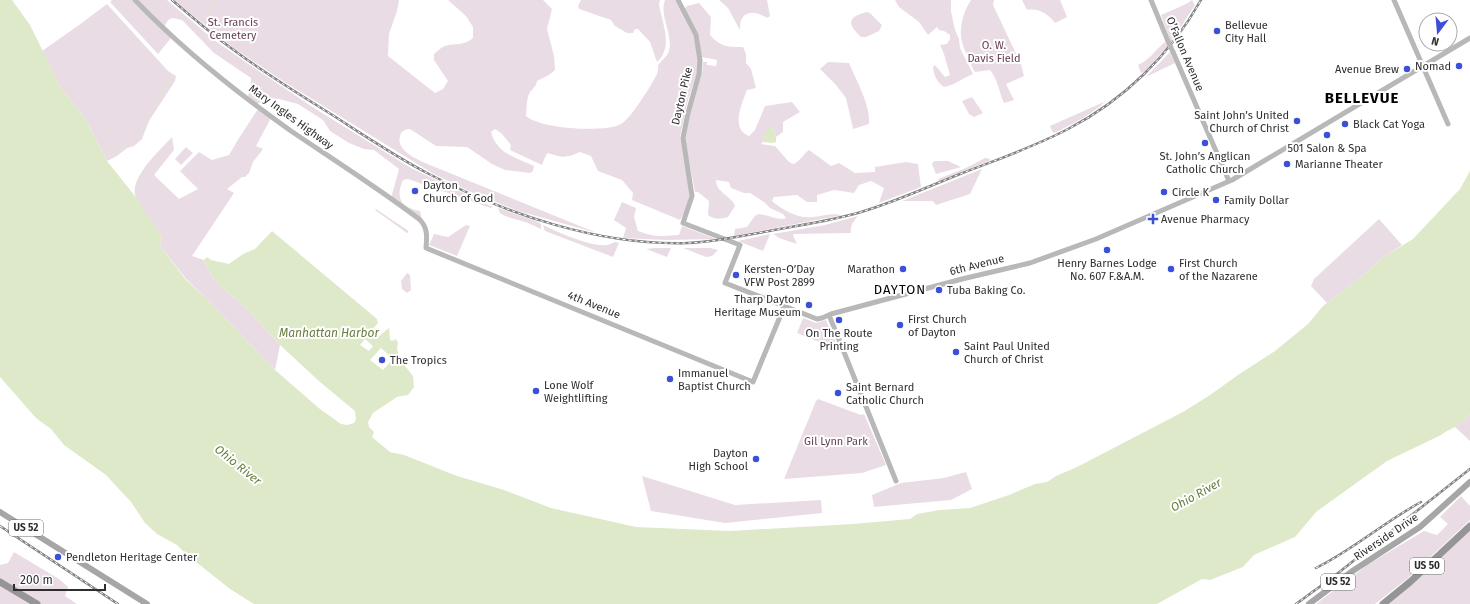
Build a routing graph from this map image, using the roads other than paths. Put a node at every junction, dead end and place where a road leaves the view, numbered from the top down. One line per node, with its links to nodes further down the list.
1 (136, 0): 9 (street, Mary Ingles Highway)
2 (678, 0): 10 (street, Dayton Pike)
3 (1151, 0): 8 (street, O’Fallon Avenue, bridge)
4 (1394, 0): 6 (street)
5 (1470, 38): 6 (street, 6th Avenue)
6 (1423, 66): 7 (street); 8 (street, 6th Avenue)
7 (1448, 124)
8 (1229, 181): 12 (street, 6th Avenue)
9 (426, 248): 11 (street, 4th Avenue)
10 (725, 283): 11 (street, 6th Avenue)
11 (784, 307): 12 (street, 6th Avenue)
12 (829, 315): 13 (street)
13 (896, 481)
14 (1470, 482): 20 (main road, Riverside Drive / US 52)
15 (0, 512): 19 (main road, US 52)
16 (1470, 526): 21 (highway, US 50)
17 (0, 582): 18 (highway)
18 (37, 604)
19 (147, 604)
20 (1309, 604)
21 (1383, 604)

